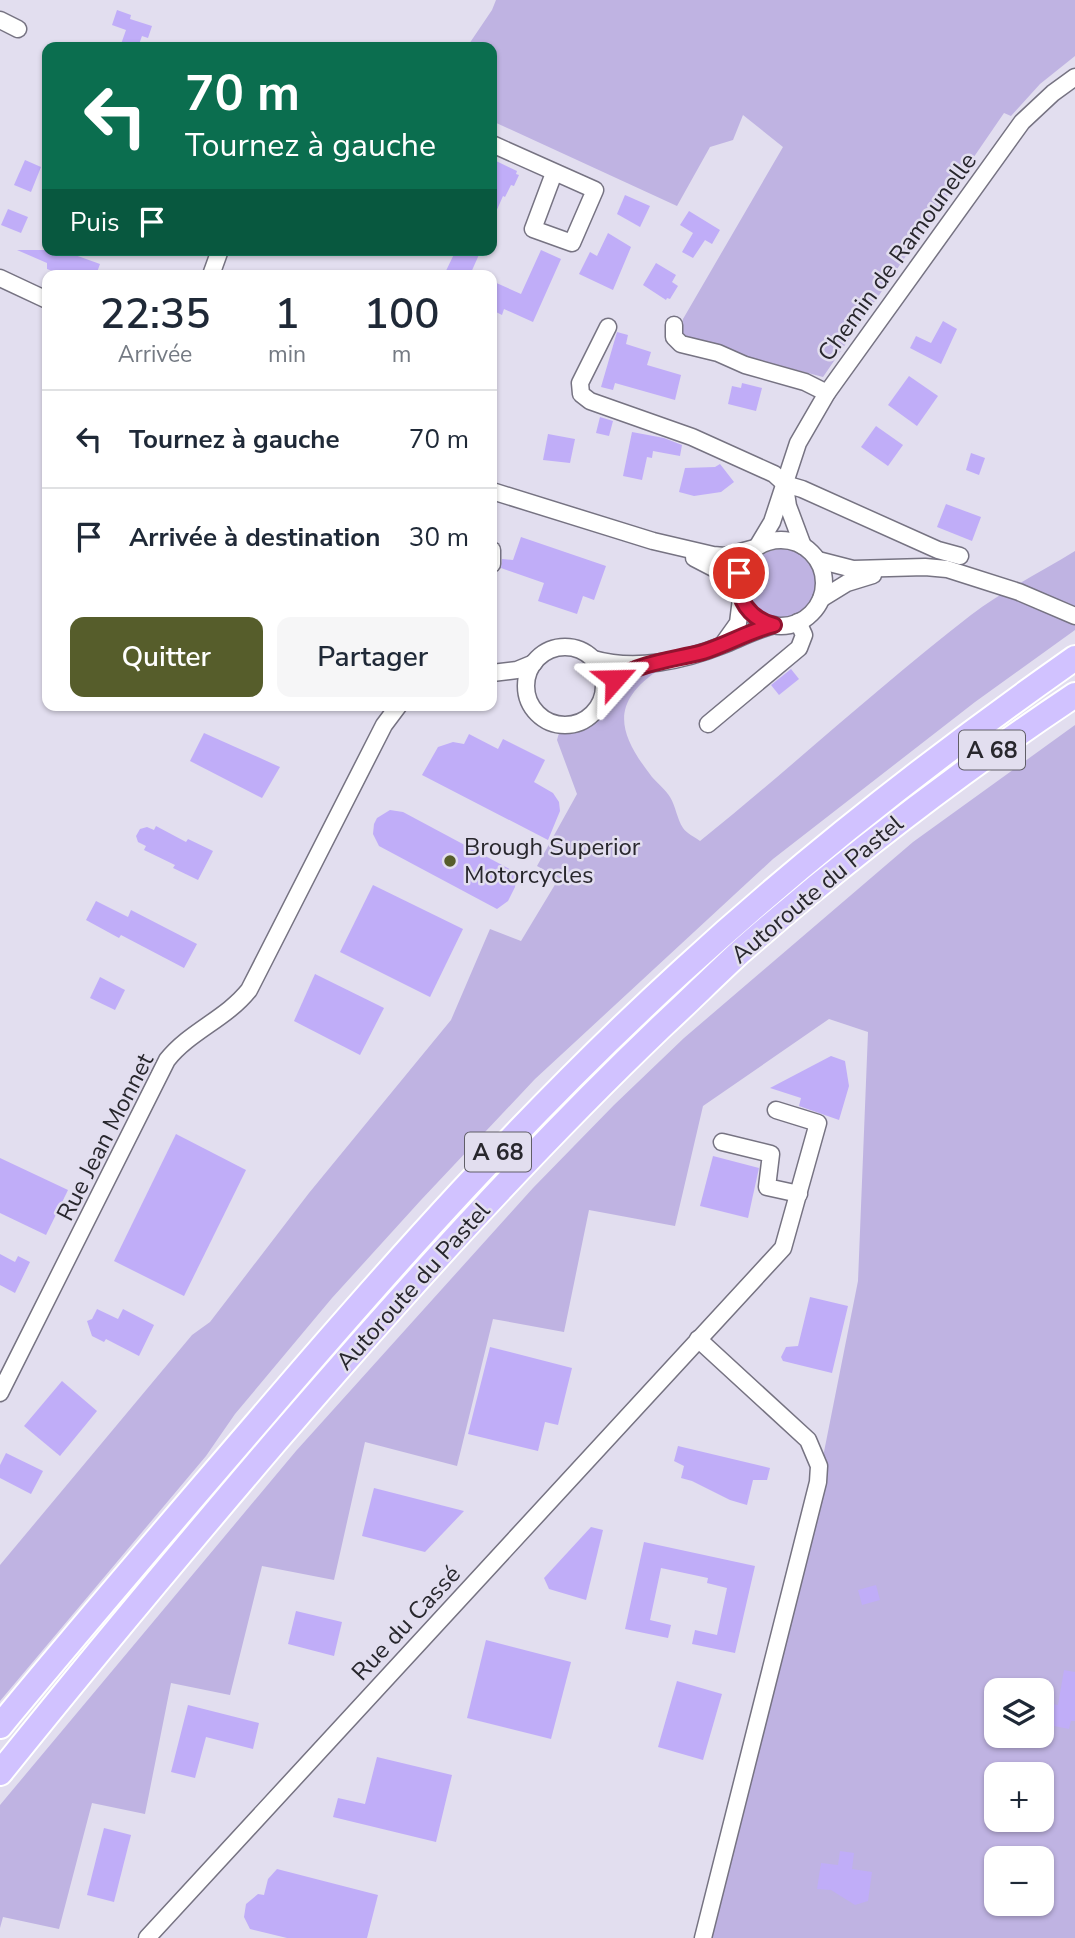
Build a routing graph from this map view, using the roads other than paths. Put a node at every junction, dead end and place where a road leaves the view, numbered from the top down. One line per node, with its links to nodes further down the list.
1 (0, 20): 2 (street)
2 (18, 29)
3 (1075, 77): 10 (street, Chemin de Ramounelle)
4 (497, 146): 5 (street)
5 (554, 173): 5 (street)
6 (0, 278): 7 (street)
7 (42, 298)
8 (674, 325): 10 (street)
9 (608, 327): 11 (street)
10 (827, 393): 11 (street, Chemin de Ramounelle)
11 (785, 484): 14 (street); 15 (street, Chemin de Ramounelle); 16 (street)
12 (497, 493): 13 (street)
13 (653, 541): 15 (street); 19 (street)
14 (803, 545): 15 (street); 17 (street)
15 (756, 548): 19 (street)
16 (960, 556)
17 (818, 560): 18 (street); 20 (street)
18 (897, 569): 20 (street); 21 (street)
19 (740, 594): 23 (street); 24 (street)
20 (821, 599): 22 (street)
21 (1075, 616)
22 (798, 622): 23 (street); 35 (street)
23 (774, 625): 24 (street)
24 (722, 645): 28 (street)
25 (1075, 658): 41 (highway, Autoroute du Pastel / A 68)
26 (593, 659): 27 (street); 28 (street); 31 (street)
27 (534, 663): 29 (street); 32 (street)
28 (644, 664): 31 (street)
29 (497, 673)
30 (497, 677): 32 (street)
31 (604, 691): 32 (street)
32 (526, 693)
33 (1075, 695): 42 (highway, Autoroute du Pastel / A 68)
34 (394, 711): 40 (street, Rue Jean Monnet)
35 (708, 724)
36 (776, 1110): 38 (street)
37 (722, 1142): 38 (street)
38 (799, 1194): 39 (street, Rue du Cassé)
39 (698, 1339): 43 (street, Rue du Cassé); 44 (street)
40 (0, 1393)
41 (0, 1726)
42 (0, 1773)
43 (147, 1938)
44 (703, 1938)

